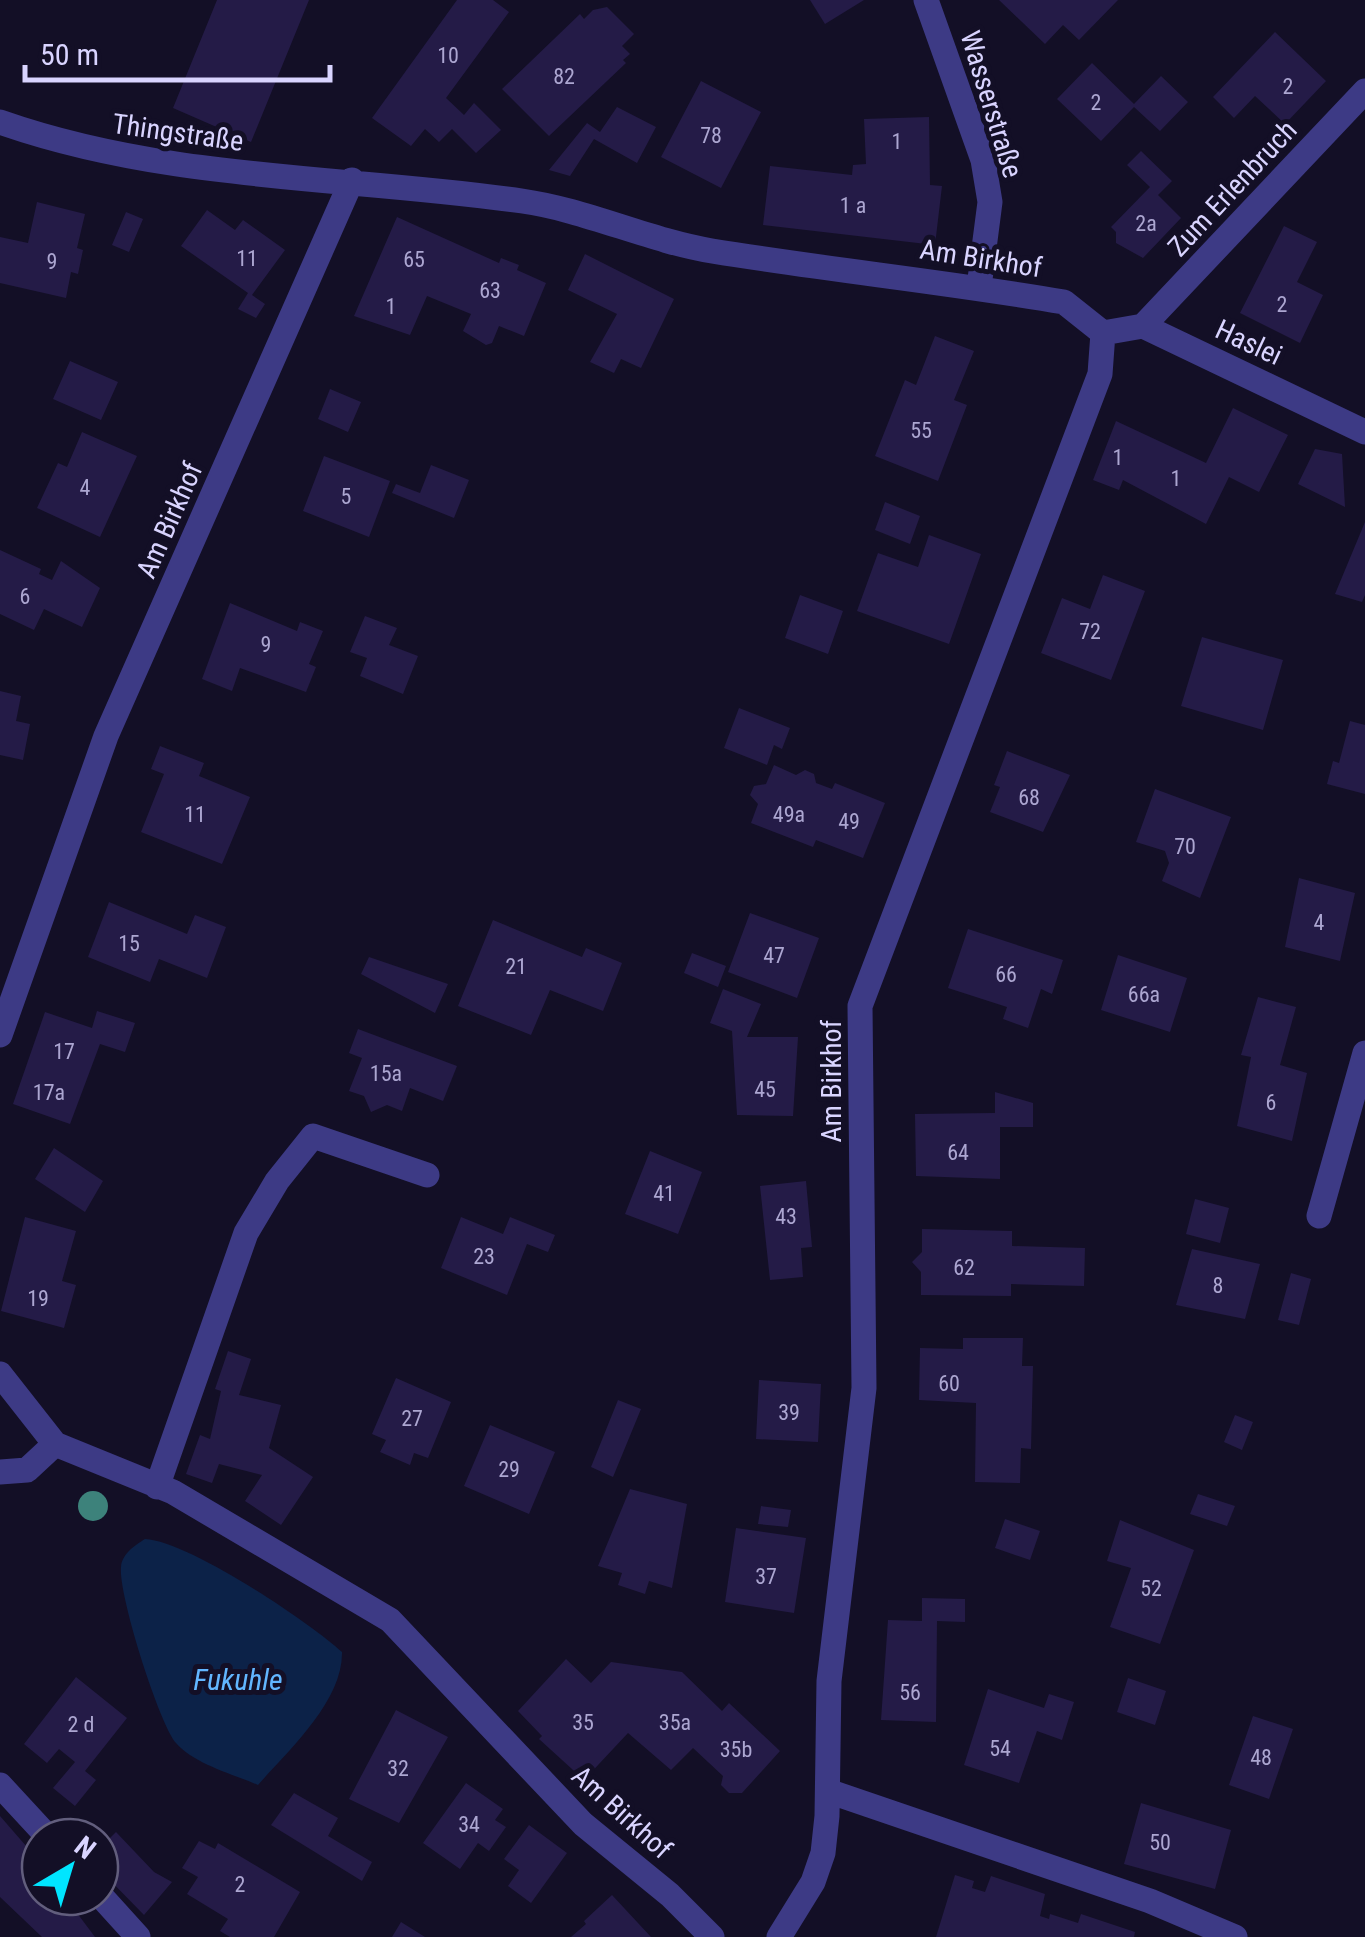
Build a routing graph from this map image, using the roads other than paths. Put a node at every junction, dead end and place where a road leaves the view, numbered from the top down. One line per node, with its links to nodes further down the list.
1 (926, 0): 5 (street, Wasserstraße)
2 (1365, 91): 6 (street, Zum Erlenbruch)
3 (0, 122): 4 (street, Thingstraße)
4 (352, 180): 5 (street, Am Birkhof); 9 (street, Am Birkhof)
5 (979, 287): 7 (street, Am Birkhof)
6 (1143, 326): 7 (street); 8 (street, Haslei)
7 (1102, 333): 18 (street, Am Birkhof)
8 (1365, 432)
9 (0, 1036)
10 (1365, 1054): 12 (street)
11 (427, 1175): 16 (street)
12 (1319, 1216)
13 (0, 1374): 14 (street, Am Birkhof)
14 (55, 1444): 15 (street); 16 (street, Am Birkhof)
15 (0, 1472)
16 (157, 1487): 22 (street, Am Birkhof)
17 (0, 1785): 19 (street)
18 (828, 1791): 23 (street, Am Birkhof); 24 (street)
19 (30, 1817)
20 (120, 1917): 21 (street)
21 (138, 1937)
22 (712, 1937)
23 (779, 1937)
24 (1235, 1937)

